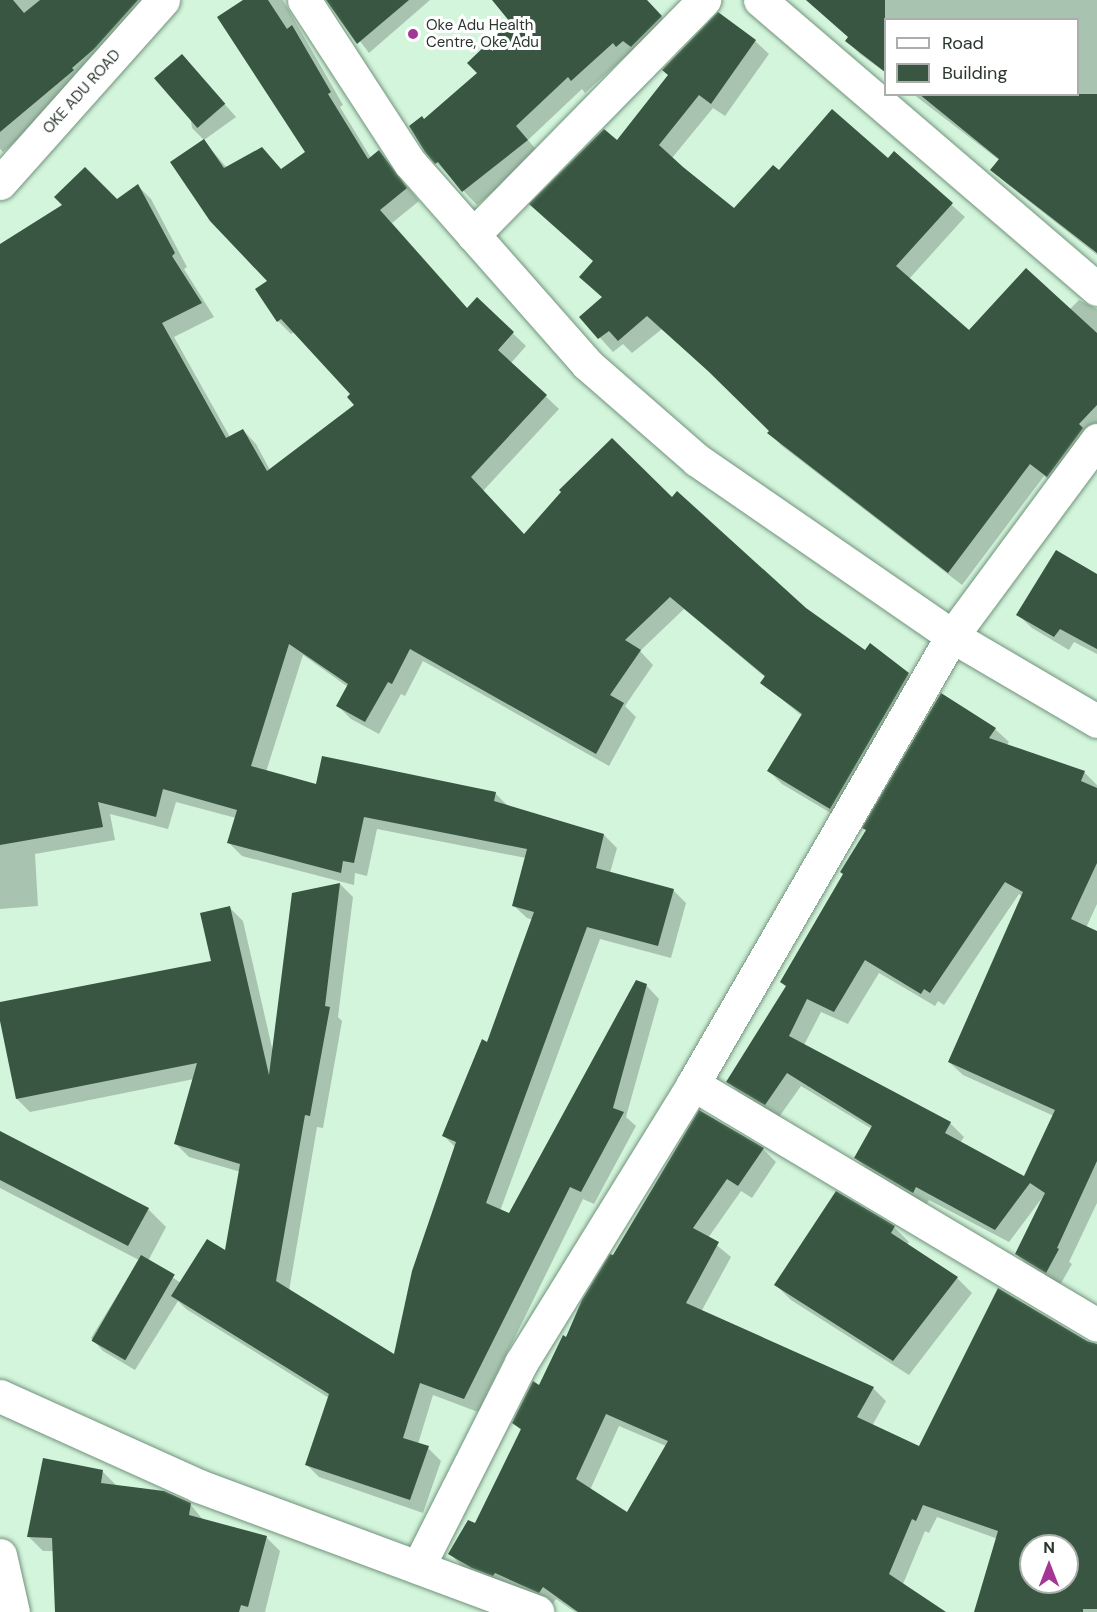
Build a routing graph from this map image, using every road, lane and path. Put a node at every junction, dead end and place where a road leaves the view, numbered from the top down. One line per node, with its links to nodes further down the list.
1 (163, 0): 5 (street, OKE ADU ROAD)
2 (304, 0): 6 (street)
3 (704, 0): 6 (street)
4 (760, 0): 7 (street)
5 (0, 183)
6 (473, 235): 9 (street)
7 (1097, 289)
8 (1097, 440): 9 (street)
9 (952, 636): 10 (street); 11 (street)
10 (1097, 721)
11 (693, 1084): 12 (street); 15 (street)
12 (1097, 1325)
13 (0, 1396): 15 (street)
14 (0, 1555): 16 (street)
15 (418, 1567): 17 (street)
16 (14, 1612)
17 (537, 1612)

